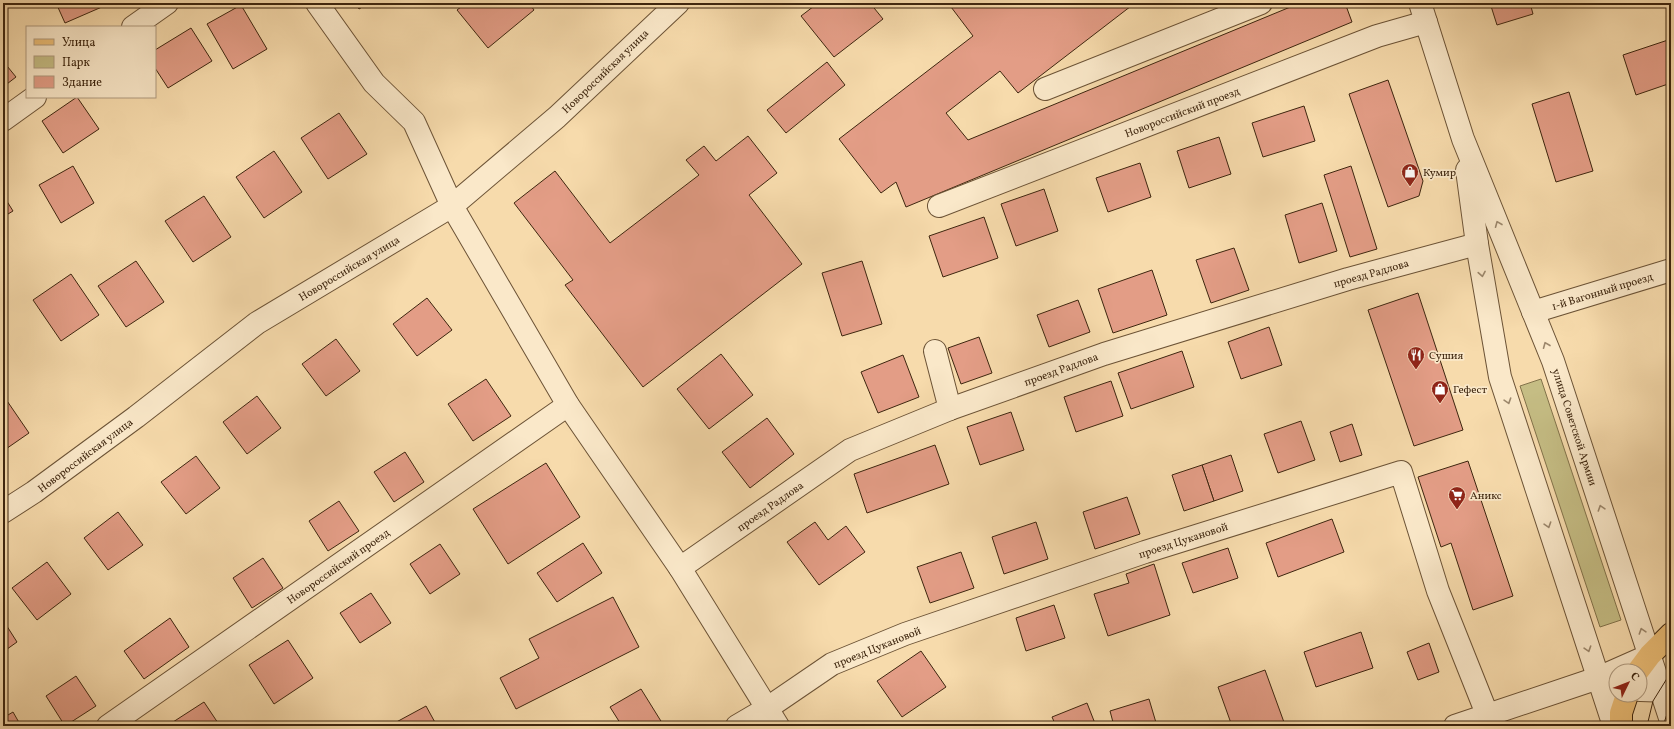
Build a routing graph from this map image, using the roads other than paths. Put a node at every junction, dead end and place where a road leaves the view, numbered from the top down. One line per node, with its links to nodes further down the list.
1 (166, 3): 6 (street)
2 (316, 3): 11 (street)
3 (678, 3): 11 (street, Новороссийская улица)
4 (1261, 3): 7 (street)
5 (1423, 12): 10 (street, улица Советской Армии); 12 (street, Новороссийский проезд)
6 (134, 26)
7 (1045, 89)
8 (34, 98): 9 (street)
9 (3, 120)
10 (1463, 139): 13 (street, улица Советской Армии); 15 (street, улица Советской Армии, one-way to 10)
11 (452, 206): 17 (street); 19 (street, Новороссийская улица)
12 (939, 206)
13 (1477, 244): 18 (street, проезд Радлова); 24 (street, улица Советской Армии, one-way to 24)
14 (1671, 270): 15 (street, 1-й Вагонный проезд)
15 (1533, 312): 22 (street, улица Советской Армии, one-way to 15)
16 (936, 351): 18 (street)
17 (568, 405): 20 (street); 30 (street, Новороссийский проезд)
18 (950, 409): 20 (street, проезд Радлова)
19 (3, 512)
20 (680, 568): 28 (street)
21 (1671, 634): 22 (main road)
22 (1644, 663)
23 (1648, 672): 25 (street, улица Советской Армии)
24 (1607, 682): 27 (street); 33 (street, улица Советской Армии)
25 (1657, 691): 29 (street, улица Советской Армии)
26 (1624, 703): 34 (main road)
27 (1487, 714): 28 (street, проезд Цукановой); 32 (street)
28 (772, 717): 31 (street, проезд Цукановой)
29 (1671, 721)
30 (108, 726)
31 (737, 726)
32 (1455, 726)
33 (1614, 726)
34 (1621, 726)

